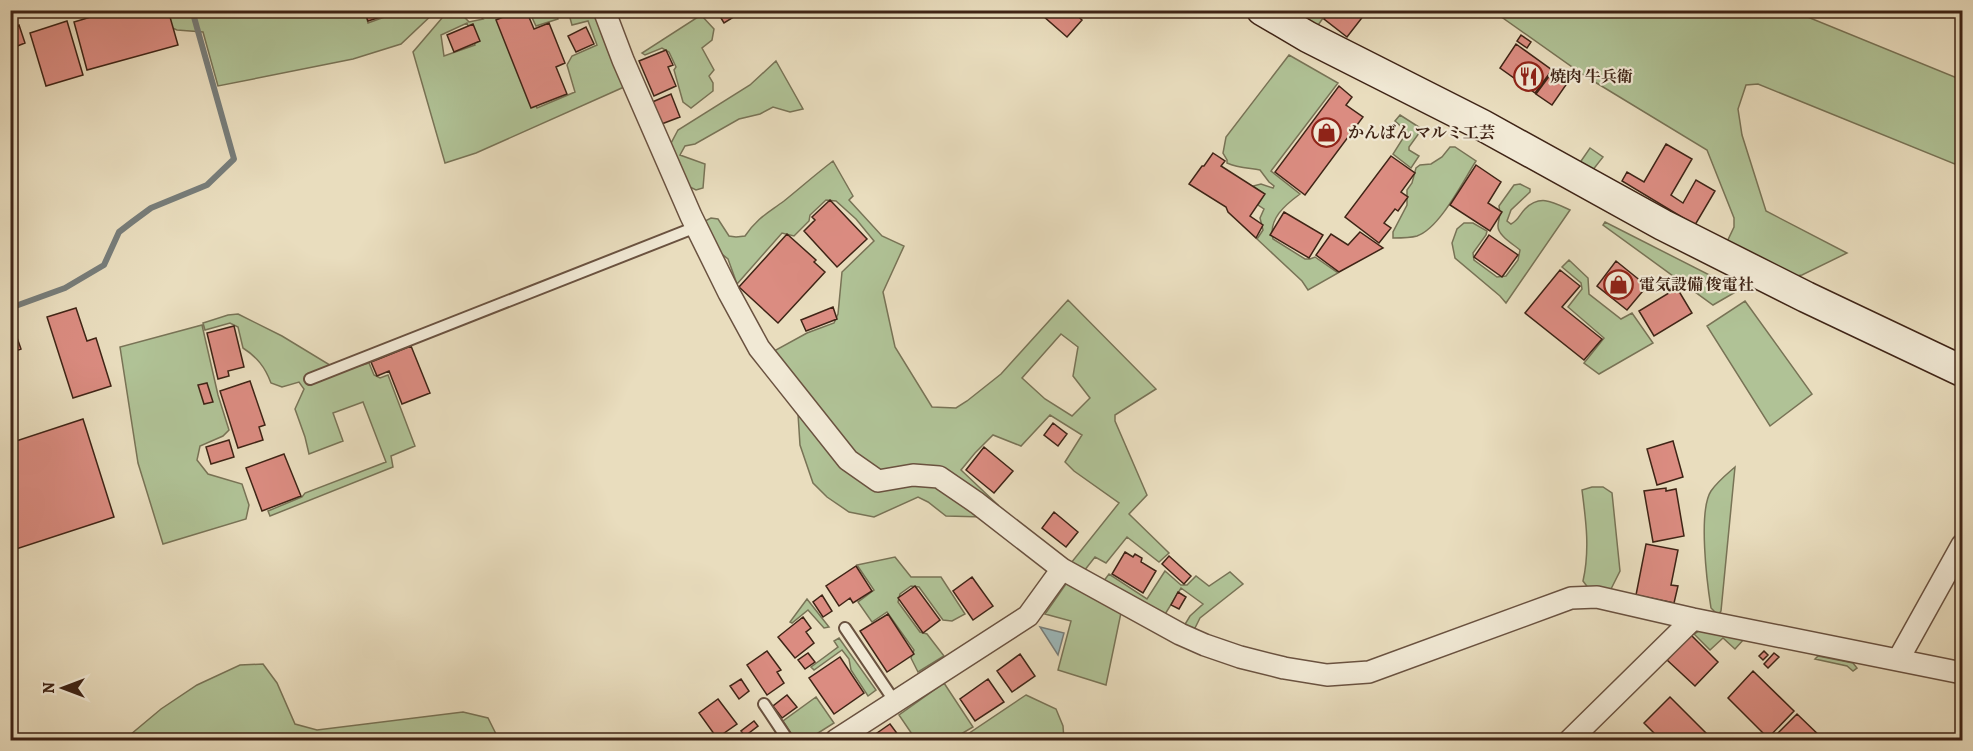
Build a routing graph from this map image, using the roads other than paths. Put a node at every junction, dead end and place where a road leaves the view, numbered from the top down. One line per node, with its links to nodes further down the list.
1 (604, 10): 3 (street)
2 (1262, 10): 4 (street)
3 (696, 227): 5 (lane); 7 (street)
4 (1962, 371)
5 (310, 379)
6 (1962, 545): 10 (street)
7 (1062, 568): 8 (street); 12 (street)
8 (1693, 619): 10 (street); 16 (street)
9 (845, 628): 12 (lane)
10 (1898, 660): 11 (street)
11 (1962, 673)
12 (895, 702): 15 (street)
13 (764, 704): 14 (lane)
14 (788, 741)
15 (836, 741)
16 (1570, 741)

